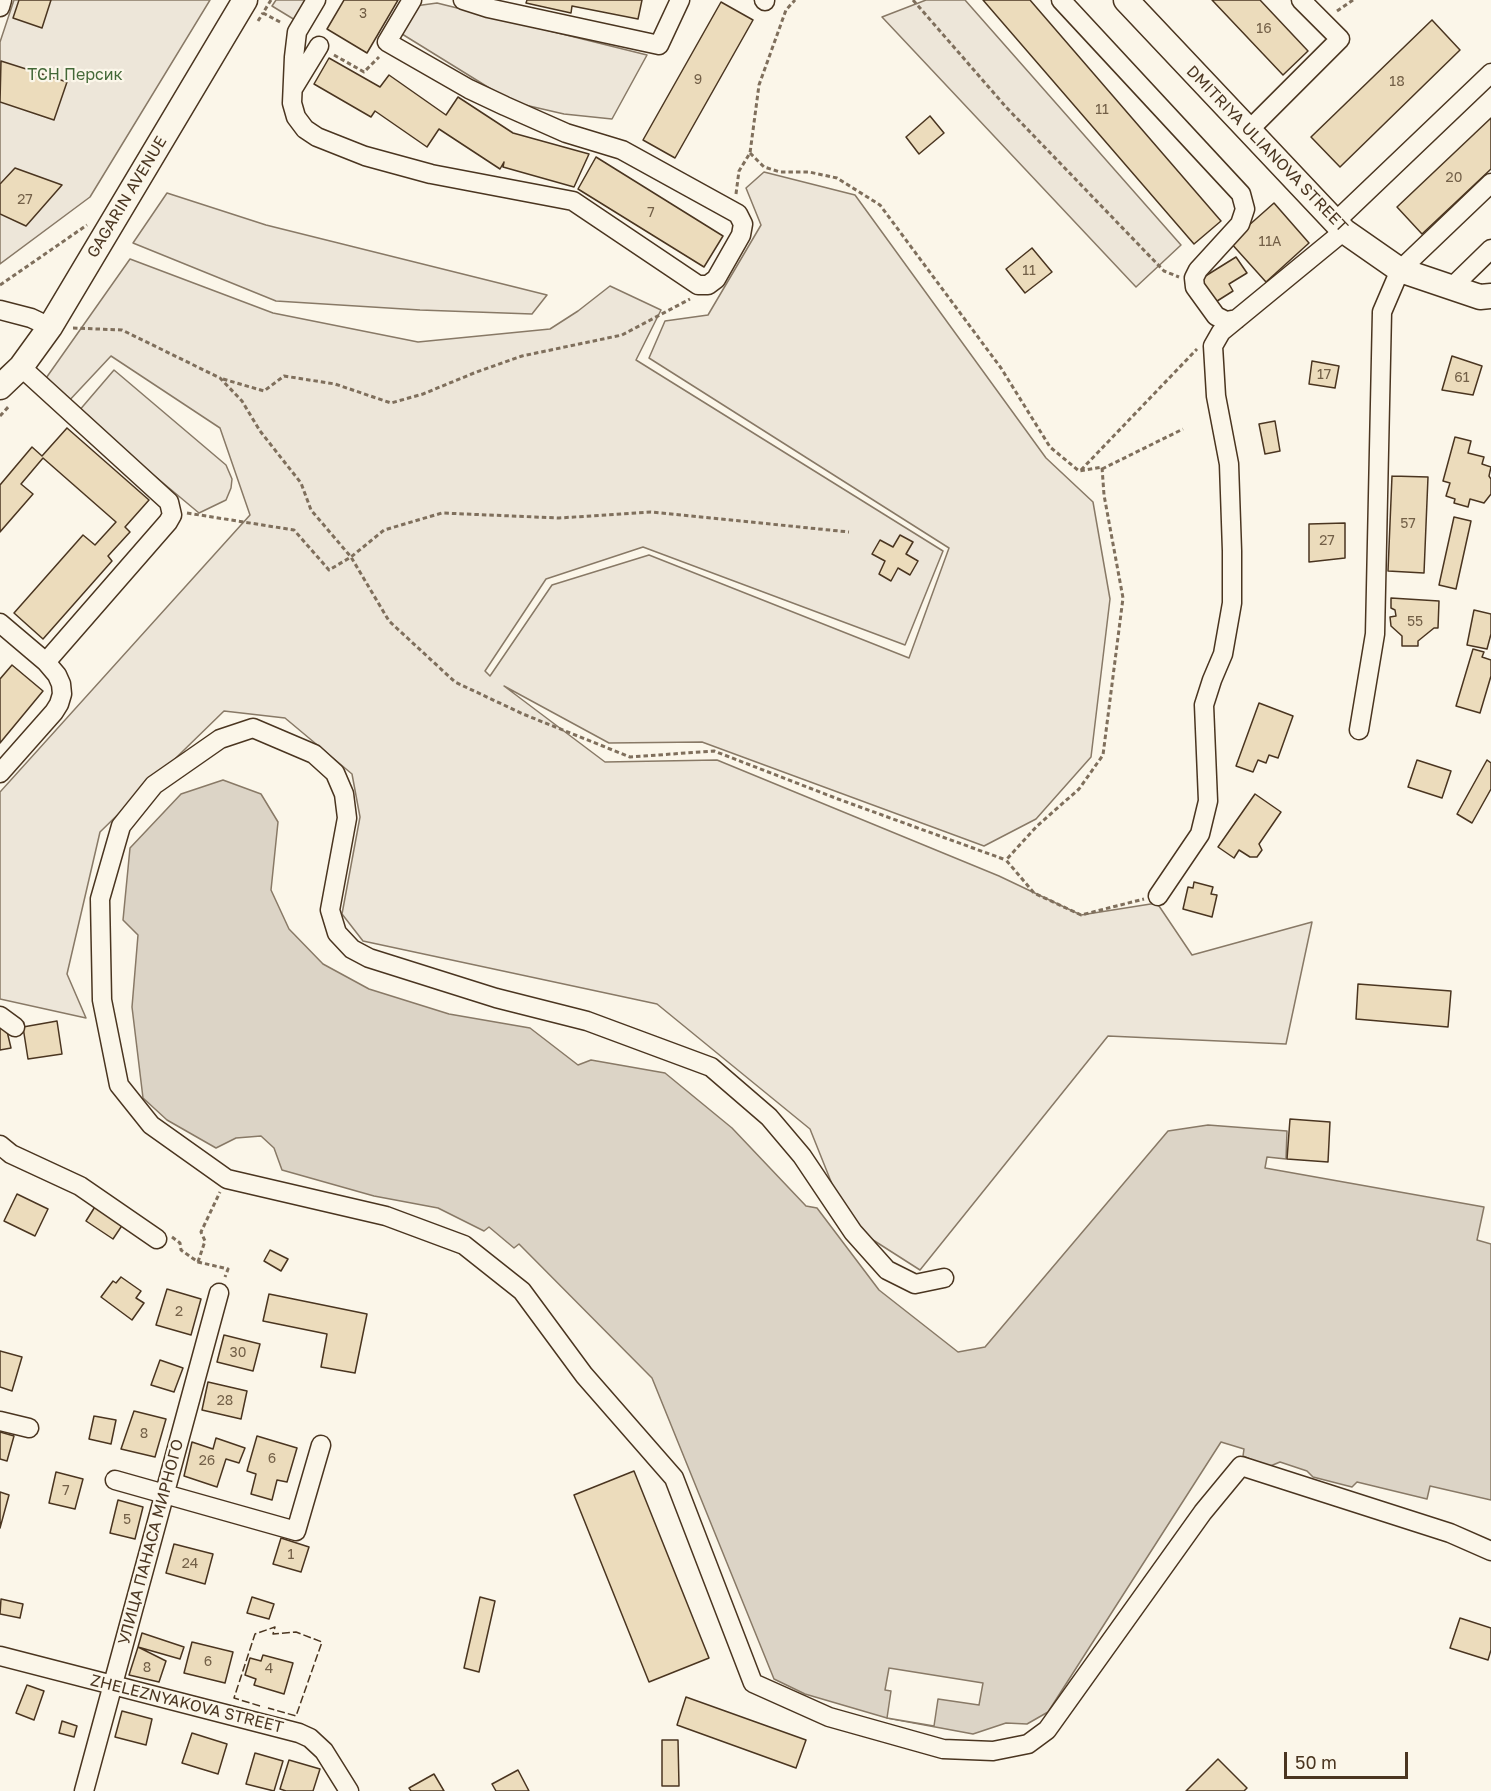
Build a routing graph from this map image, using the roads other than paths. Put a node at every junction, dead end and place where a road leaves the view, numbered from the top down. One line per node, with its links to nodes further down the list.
1 (2, 0): 10 (street)
2 (245, 0): 23 (main road, GAGARIN AVENUE)
3 (316, 0): 13 (street)
4 (412, 0): 13 (street)
5 (463, 0): 6 (street)
6 (681, 0)
7 (1061, 0): 22 (street)
8 (1126, 0): 14 (main road, DMITRIYA ULIANOVA STREET)
9 (1301, 0): 14 (street)
10 (0, 7)
11 (319, 46): 13 (street)
12 (1491, 73): 16 (street)
13 (293, 88)
14 (1248, 131): 16 (main road, DMITRIYA ULIANOVA STREET)
15 (1491, 183): 18 (street)
16 (1339, 227): 18 (main road, DMITRIYA ULIANOVA STREET); 22 (street)
17 (1491, 249): 19 (street)
18 (1400, 270): 19 (main road, DMITRIYA ULIANOVA STREET); 28 (street)
19 (1452, 287): 20 (main road, DMITRIYA ULIANOVA STREET)
20 (1491, 296)
21 (0, 310): 23 (street)
22 (1236, 319): 30 (street)
23 (50, 327): 24 (main road, GAGARIN AVENUE)
24 (21, 367): 25 (main road, GAGARIN AVENUE); 27 (street)
25 (0, 387)
26 (0, 623): 27 (street)
27 (46, 662): 29 (street)
28 (1359, 730)
29 (0, 773)
30 (1158, 896)
31 (0, 1144): 32 (street)
32 (158, 1239)
33 (944, 1278): 40 (street)
34 (219, 1293): 39 (street, УЛИЦА ПАНАСА МИРНОГО)
35 (0, 1421): 36 (street)
36 (29, 1428)
37 (321, 1445): 39 (street)
38 (115, 1480): 39 (street)
39 (164, 1494): 42 (street, УЛИЦА ПАНАСА МИРНОГО)
40 (1491, 1551)
41 (0, 1656): 42 (street, ZHELEZNYAKOVA STREET)
42 (112, 1684): 43 (street, УЛИЦА ПАНАСА МИРНОГО); 44 (street, ZHELEZNYAKOVA STREET)
43 (84, 1791)
44 (349, 1791)

